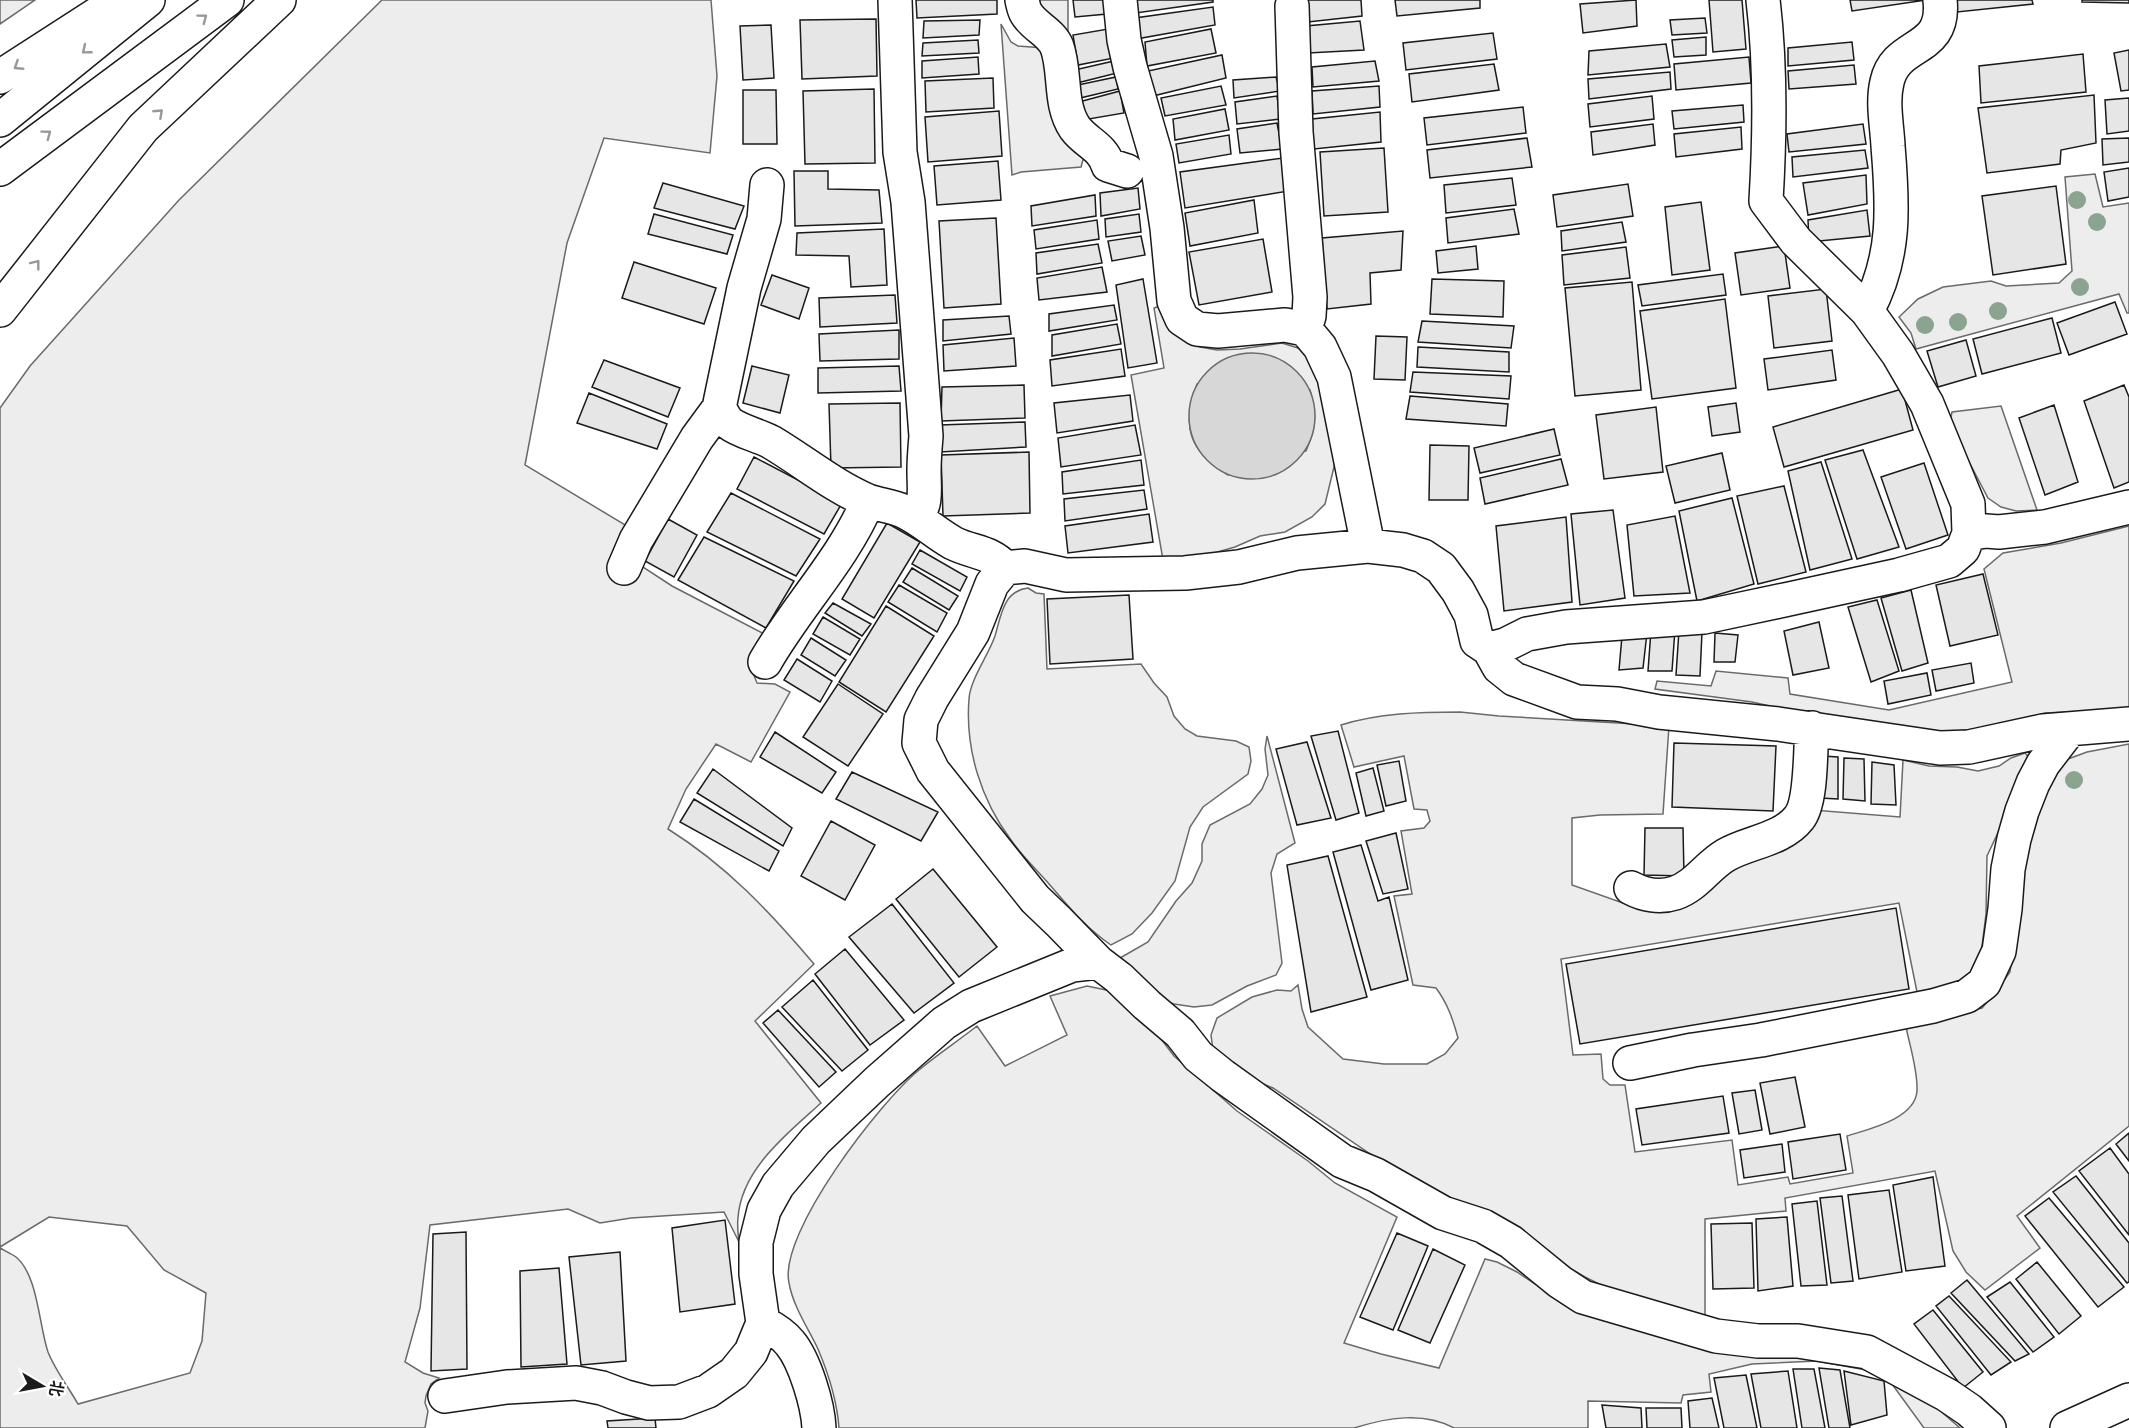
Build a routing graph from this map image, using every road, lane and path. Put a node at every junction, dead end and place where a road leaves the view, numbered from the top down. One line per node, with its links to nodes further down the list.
1 (120, 0): 11 (main road, one-way to 11)
2 (148, 0): 12 (main road, one-way to 12)
3 (227, 0): 13 (main road, one-way to 3)
4 (279, 0): 16 (main road, one-way to 4)
5 (896, 0): 22 (main road)
6 (1022, 0): 14 (main road)
7 (1120, 0): 18 (main road)
8 (1763, 0): 17 (main road)
9 (1940, 0): 17 (main road)
10 (1292, 6): 18 (main road)
11 (0, 77)
12 (0, 120)
13 (0, 169)
14 (1126, 171)
15 (767, 185): 19 (main road)
16 (0, 310)
17 (1867, 311): 23 (main road)
18 (1305, 329): 24 (main road)
19 (719, 408): 20 (main road); 25 (main road)
20 (868, 501): 22 (main road); 28 (main road)
21 (2129, 507): 23 (main road)
22 (917, 518): 26 (main road)
23 (1969, 533): 27 (main road)
24 (1368, 546): 26 (main road); 27 (main road)
25 (624, 568)
26 (1005, 568): 33 (main road)
27 (1490, 649): 30 (main road)
28 (765, 662)
29 (2129, 724): 31 (main road)
30 (1812, 729): 31 (main road); 32 (main road)
31 (2069, 730): 34 (main road)
32 (1631, 888)
33 (1098, 962): 35 (main road); 39 (main road)
34 (1630, 1063)
35 (763, 1323): 36 (main road); 38 (main road)
36 (445, 1396)
37 (2129, 1400): 40 (main road)
38 (819, 1428)
39 (1989, 1428)
40 (2067, 1428)

